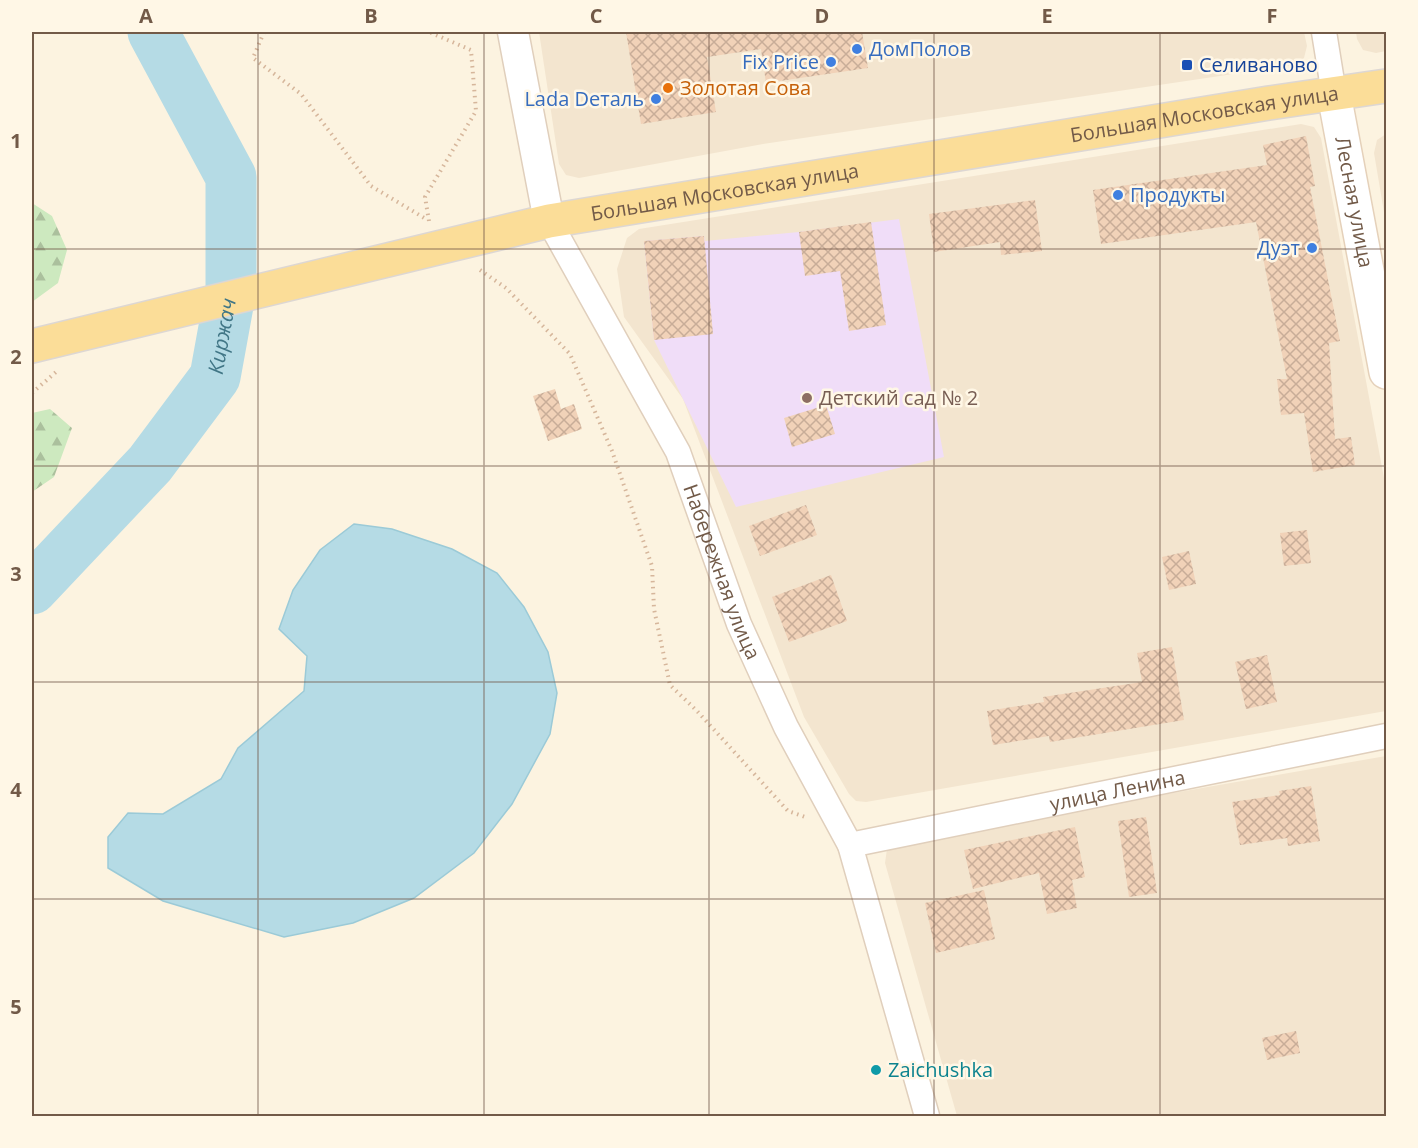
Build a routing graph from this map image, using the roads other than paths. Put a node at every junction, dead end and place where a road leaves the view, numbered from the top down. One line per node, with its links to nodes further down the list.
1 (513, 32): 5 (street, Набережная улица)
2 (1324, 32): 4 (street, Лесная улица)
3 (1386, 86): 4 (main road, Большая Московская улица)
4 (1334, 94): 5 (main road, Большая Московская улица); 7 (main road, Лесная улица)
5 (549, 221): 6 (main road, Большая Московская улица); 9 (street, Набережная улица)
6 (32, 346)
7 (1386, 372)
8 (1386, 735): 9 (street, улица Ленина)
9 (846, 838): 10 (street, Набережная улица)
10 (927, 1116)

